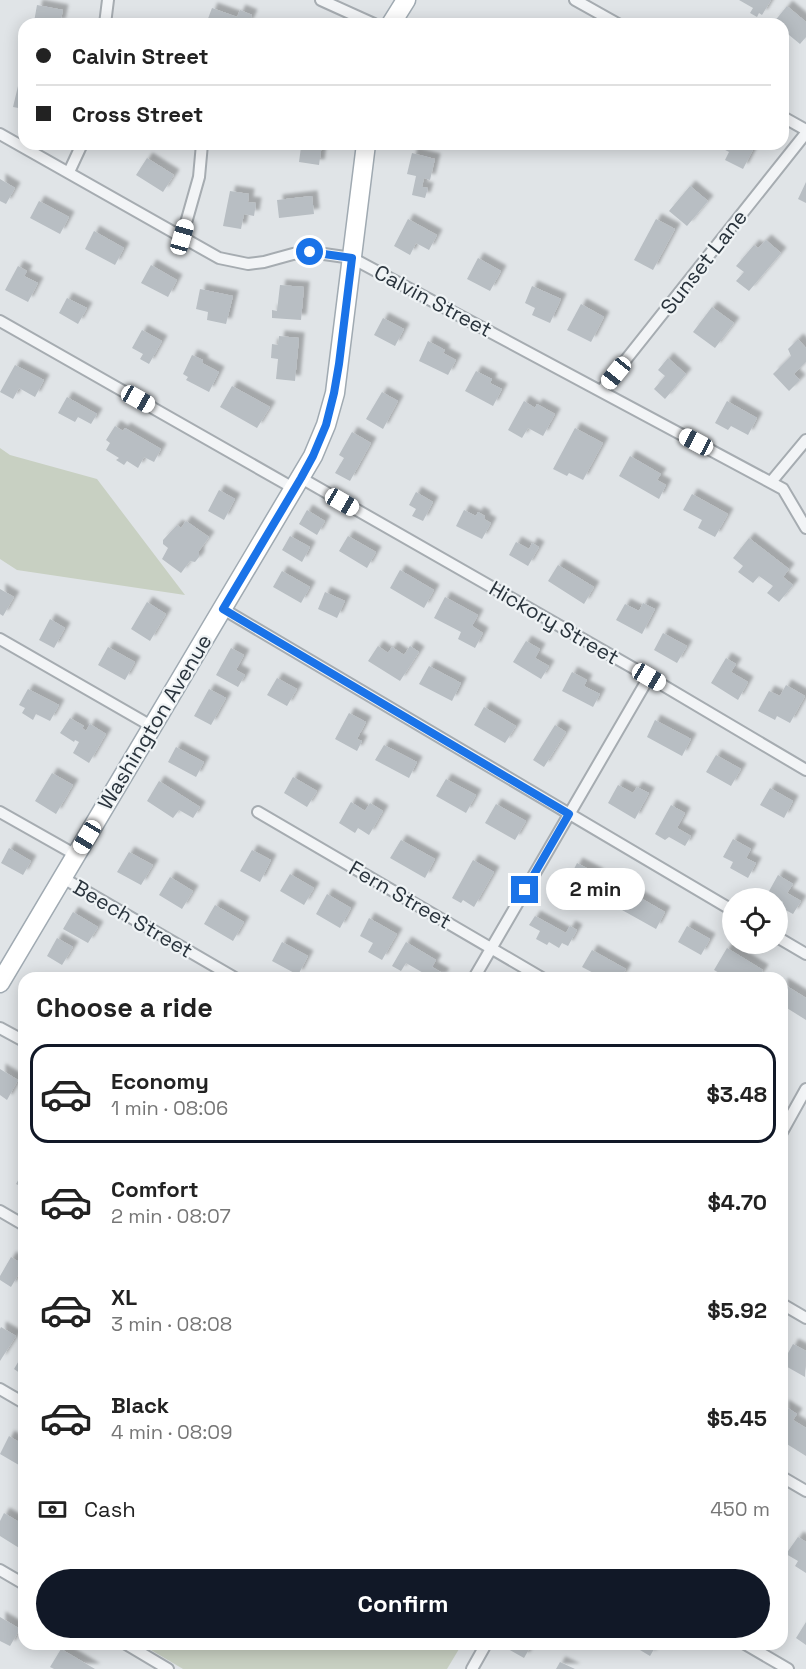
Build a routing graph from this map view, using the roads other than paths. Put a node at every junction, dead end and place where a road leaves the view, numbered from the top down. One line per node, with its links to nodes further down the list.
1 (108, 0): 5 (street)
2 (321, 0): 6 (street)
3 (406, 0): 7 (main road)
4 (575, 0): 8 (street)
5 (106, 18)
6 (361, 18)
7 (395, 18)
8 (607, 18)
9 (789, 121): 10 (street)
10 (806, 132): 21 (street, Sunset Lane)
11 (0, 134): 12 (street, Calvin Street)
12 (18, 144)
13 (29, 150): 17 (street, Calvin Street)
14 (79, 150): 17 (street)
15 (201, 150): 18 (street)
16 (365, 150): 19 (main road, Washington Avenue)
17 (69, 172): 18 (street, Calvin Street)
18 (182, 237): 19 (street, Calvin Street)
19 (352, 258): 21 (street, Calvin Street); 24 (main road, Washington Avenue)
20 (0, 321): 24 (street, Hickory Street)
21 (601, 391): 23 (street, Calvin Street)
22 (806, 440): 23 (street)
23 (771, 482): 25 (street, Calvin Street)
24 (298, 484): 26 (main road, Washington Avenue); 28 (street, Hickory Street)
25 (806, 528)
26 (223, 609): 29 (main road, Washington Avenue); 33 (street)
27 (0, 639): 29 (street)
28 (649, 677): 30 (street, Hickory Street); 33 (street)
29 (153, 727): 34 (main road, Washington Avenue)
30 (806, 770)
31 (0, 812): 34 (street, Beech Street)
32 (258, 812): 38 (street, Fern Street)
33 (569, 814): 36 (street); 38 (street)
34 (76, 855): 35 (main road, Washington Avenue)
35 (63, 878): 40 (street, Beech Street); 43 (main road, Washington Avenue)
36 (722, 904)
37 (788, 943): 39 (street)
38 (491, 947): 41 (street); 42 (street, Fern Street)
39 (806, 954)
40 (225, 972)
41 (477, 972)
42 (533, 972)
43 (0, 983)
44 (0, 1028): 45 (street)
45 (18, 1038)
46 (806, 1089): 47 (street)
47 (788, 1118)
48 (0, 1211): 49 (street)
49 (18, 1222)
50 (788, 1308): 51 (street)
51 (806, 1318)
52 (0, 1389): 53 (street)
53 (18, 1400)
54 (788, 1480): 55 (street)
55 (806, 1491)
56 (0, 1570): 57 (street)
57 (18, 1580)
58 (136, 1650): 62 (street)
59 (484, 1650): 61 (street)
60 (755, 1650): 63 (street)
61 (476, 1668)
62 (168, 1669)
63 (788, 1669)

